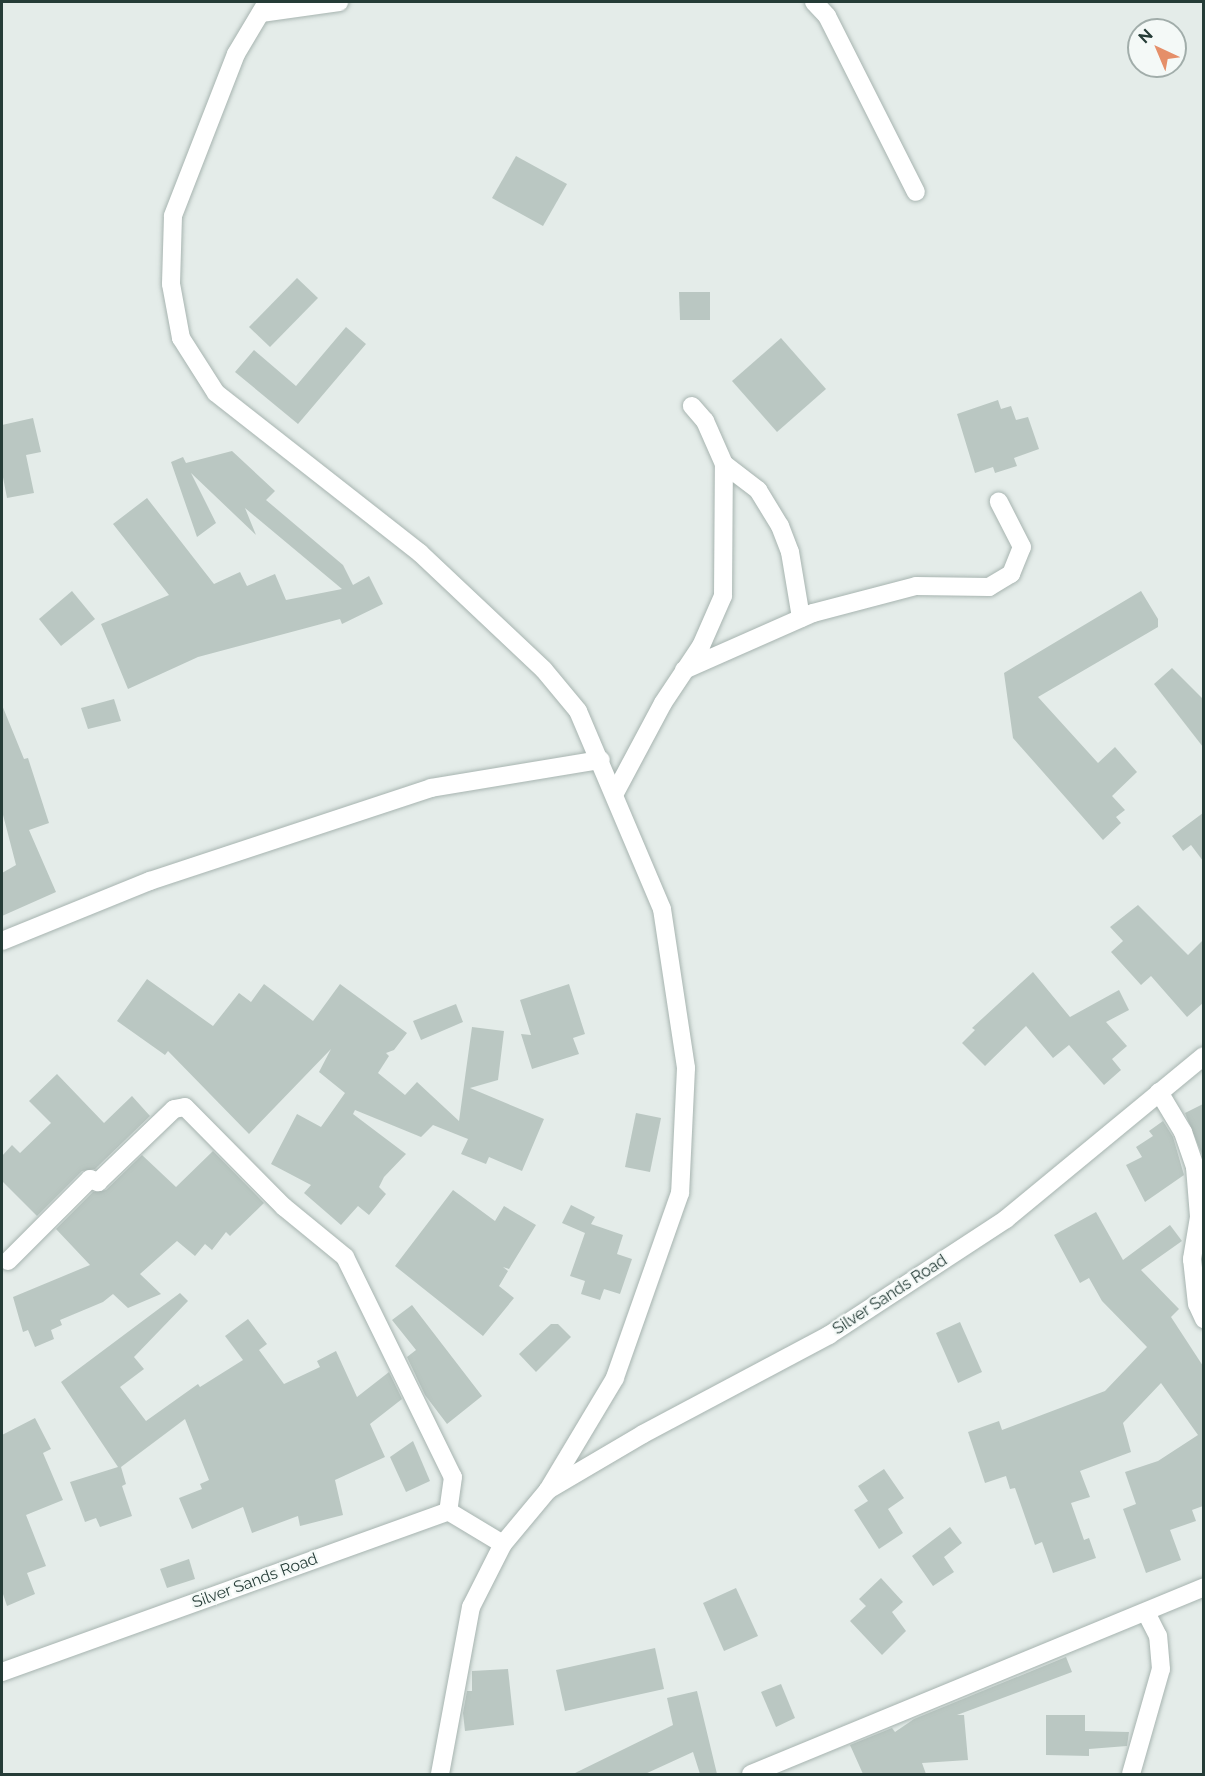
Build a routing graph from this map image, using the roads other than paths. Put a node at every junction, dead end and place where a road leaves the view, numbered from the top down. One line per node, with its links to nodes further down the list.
1 (339, 2): 3 (street)
2 (814, 2): 4 (street)
3 (264, 7): 10 (street)
4 (916, 192)
5 (692, 406): 6 (street)
6 (724, 464): 8 (street); 9 (street)
7 (999, 502): 8 (street)
8 (801, 618): 9 (street)
9 (684, 670): 11 (street)
10 (601, 760): 11 (street); 12 (street)
11 (615, 793): 17 (street)
12 (2, 941)
13 (1203, 1056): 14 (street, Silver Sands Road)
14 (1159, 1092): 16 (street); 17 (street, Silver Sands Road)
15 (8, 1261): 18 (street)
16 (1203, 1319)
17 (548, 1490): 19 (street)
18 (448, 1512): 19 (street); 22 (street, Silver Sands Road)
19 (503, 1544): 23 (street)
20 (1203, 1587): 21 (street)
21 (1146, 1612): 24 (street); 25 (street)
22 (2, 1672)
23 (440, 1774)
24 (751, 1774)
25 (1131, 1774)

